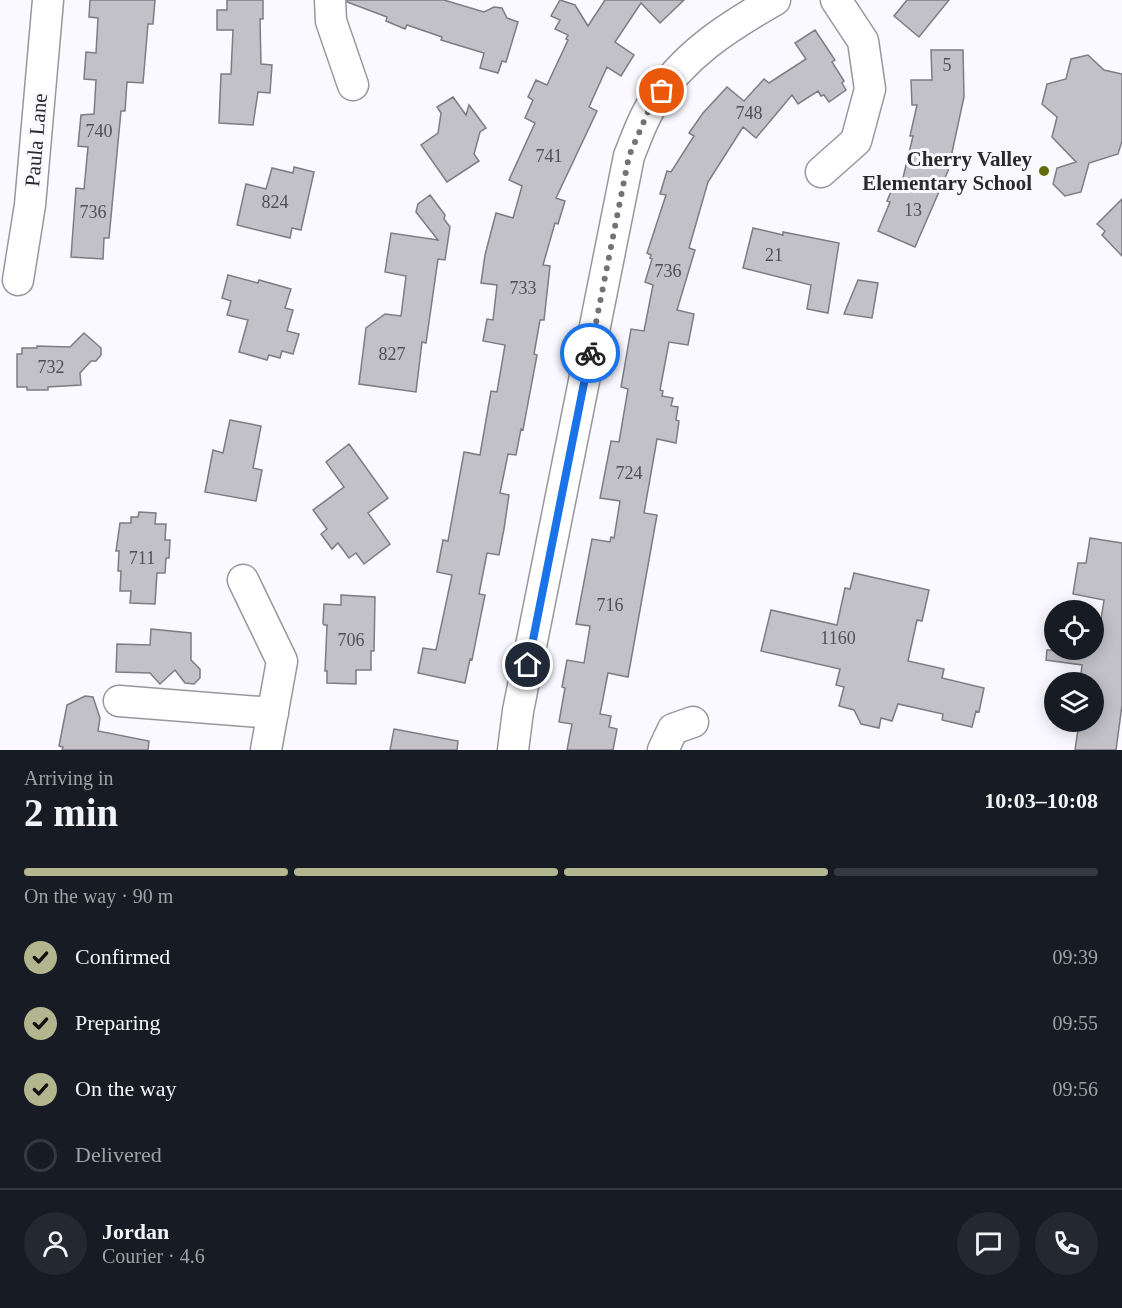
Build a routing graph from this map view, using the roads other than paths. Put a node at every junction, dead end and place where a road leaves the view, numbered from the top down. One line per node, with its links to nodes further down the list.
1 (48, 0): 7 (street, Paula Lane)
2 (330, 0): 5 (street)
3 (775, 0): 13 (street)
4 (836, 0): 6 (street)
5 (353, 85)
6 (821, 172)
7 (18, 280)
8 (243, 580): 10 (street)
9 (119, 701): 10 (street)
10 (273, 713): 12 (street)
11 (693, 722): 14 (street)
12 (266, 750)
13 (513, 750)
14 (663, 750)

